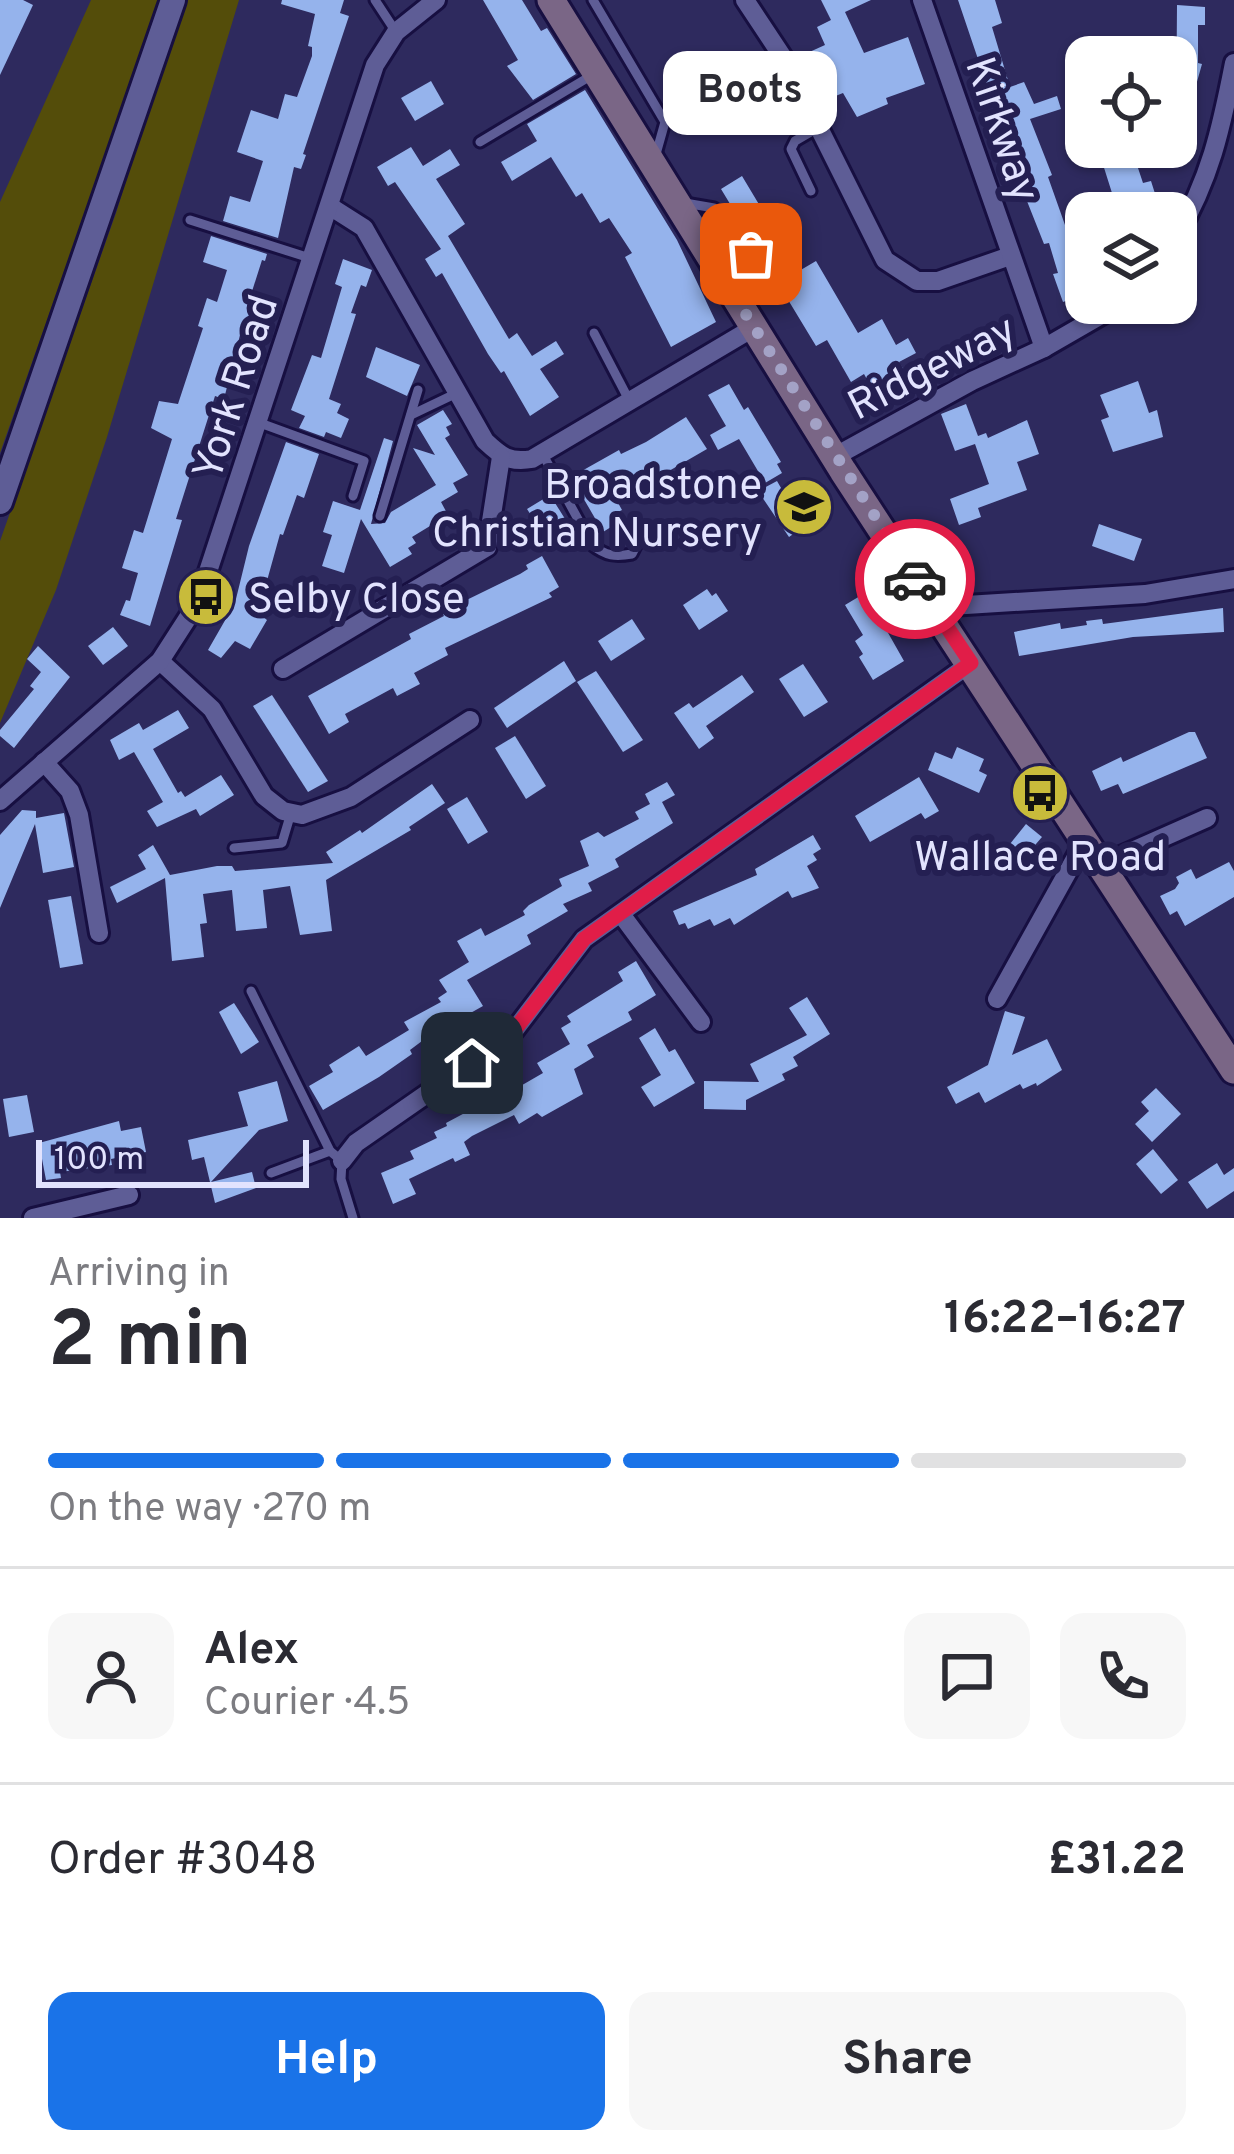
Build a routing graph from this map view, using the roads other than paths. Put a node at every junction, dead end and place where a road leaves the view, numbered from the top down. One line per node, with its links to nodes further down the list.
1 (173, 0): 33 (street)
2 (375, 0): 8 (lane)
3 (436, 0): 8 (street, York Road)
4 (551, 0): 10 (main road)
5 (593, 0): 13 (lane)
6 (745, 0): 11 (street)
7 (926, 2): 18 (street, Kirkway)
8 (396, 32): 16 (street, York Road)
9 (1234, 63): 15 (street)
10 (596, 72): 12 (lane); 13 (main road)
11 (819, 127): 14 (lane); 18 (street)
12 (480, 142)
13 (654, 161): 20 (main road)
14 (811, 191)
15 (1197, 201)
16 (331, 207): 19 (street, York Road); 25 (street)
17 (190, 220): 19 (lane)
18 (1010, 256): 23 (street, Kirkway)
19 (313, 259): 28 (street, York Road)
20 (748, 318): 26 (street); 31 (main road)
21 (1086, 324): 23 (street, Ridgeway)
22 (594, 333): 26 (lane)
23 (1044, 348): 31 (street, Ridgeway)
24 (418, 390): 27 (lane)
25 (457, 394): 27 (lane); 30 (street)
26 (630, 402): 29 (street)
27 (411, 415): 34 (lane)
28 (260, 423): 32 (lane); 38 (street, York Road)
29 (542, 453): 30 (street); 35 (lane)
30 (501, 457): 40 (street)
31 (834, 457): 37 (main road)
32 (353, 496)
33 (0, 502)
34 (380, 516)
35 (638, 542)
36 (1234, 579): 37 (street)
37 (934, 607): 39 (main road)
38 (160, 661): 42 (street, York Road); 44 (street)
39 (971, 663): 46 (main road); 49 (street)
40 (283, 668)
41 (470, 719): 44 (street)
42 (44, 762): 43 (street, York Road); 50 (street)
43 (0, 801)
44 (292, 812): 47 (lane)
45 (1207, 818): 48 (street)
46 (1086, 839): 48 (main road); 52 (street)
47 (235, 848)
48 (1103, 864): 54 (main road)
49 (621, 914): 53 (street); 55 (street)
50 (99, 933)
51 (251, 991): 55 (lane)
52 (997, 999)
53 (701, 1022)
54 (1234, 1070)
55 (336, 1156): 56 (lane); 59 (lane)
56 (271, 1173)
57 (129, 1195): 58 (street)
58 (33, 1218)
59 (352, 1218)

